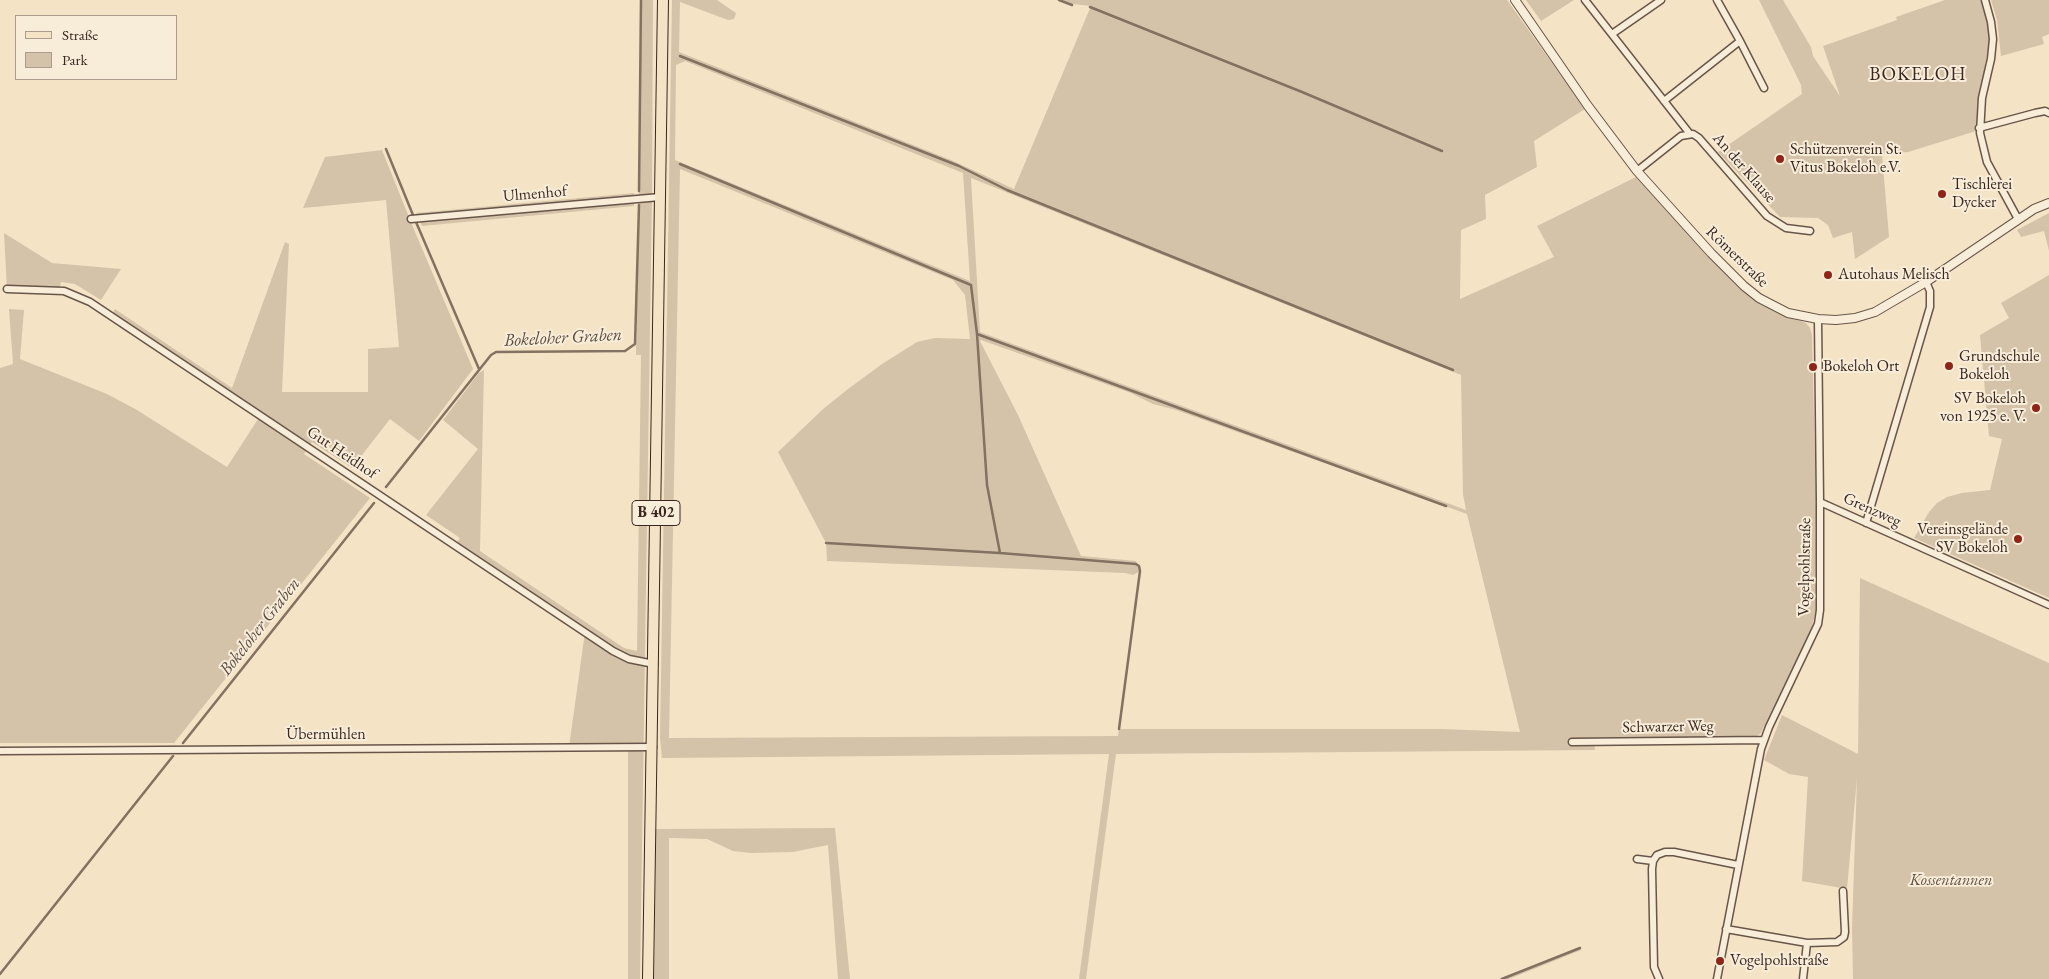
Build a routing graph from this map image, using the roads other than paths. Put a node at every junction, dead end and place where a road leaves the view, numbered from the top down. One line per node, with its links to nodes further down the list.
1 (663, 0): 15 (main road, B 402)
2 (1515, 0): 14 (street, Römerstraße)
3 (1585, 0): 7 (street)
4 (1661, 0): 7 (street)
5 (1717, 0): 8 (street)
6 (1985, 0): 12 (street)
7 (1612, 34): 10 (street)
8 (1740, 41): 9 (street); 10 (street)
9 (1764, 88)
10 (1664, 101): 13 (street)
11 (2049, 113): 12 (street)
12 (1979, 128): 18 (street)
13 (1690, 134): 14 (street, An der Klause); 19 (street, An der Klause)
14 (1637, 171): 22 (street, Römerstraße)
15 (660, 196): 17 (street, Ulmenhof); 26 (main road, B 402)
16 (2049, 203): 18 (street, Römerstraße)
17 (411, 219)
18 (2018, 220): 20 (street, Römerstraße)
19 (1810, 231)
20 (1926, 282): 22 (street, Römerstraße); 24 (street)
21 (7, 289): 26 (street, Gut Heidhof)
22 (1818, 319): 23 (street, Vogelpohlstraße)
23 (1820, 502): 24 (street, Grenzweg); 27 (street, Vogelpohlstraße)
24 (1866, 523): 25 (street, Grenzweg)
25 (2049, 605)
26 (654, 664): 29 (main road, B 402)
27 (1764, 740): 28 (street, Schwarzer Weg); 33 (street, Vogelpohlstraße)
28 (1572, 742)
29 (653, 747): 30 (street, Übermühlen); 38 (main road, B 402)
30 (0, 751)
31 (1637, 859): 32 (street)
32 (1653, 861): 33 (street); 37 (street)
33 (1738, 866): 35 (street, Vogelpohlstraße)
34 (1844, 891): 36 (street)
35 (1726, 928): 36 (street); 39 (street, Vogelpohlstraße)
36 (1807, 943): 40 (street)
37 (1656, 977)
38 (648, 979)
39 (1717, 979)
40 (1803, 979)

